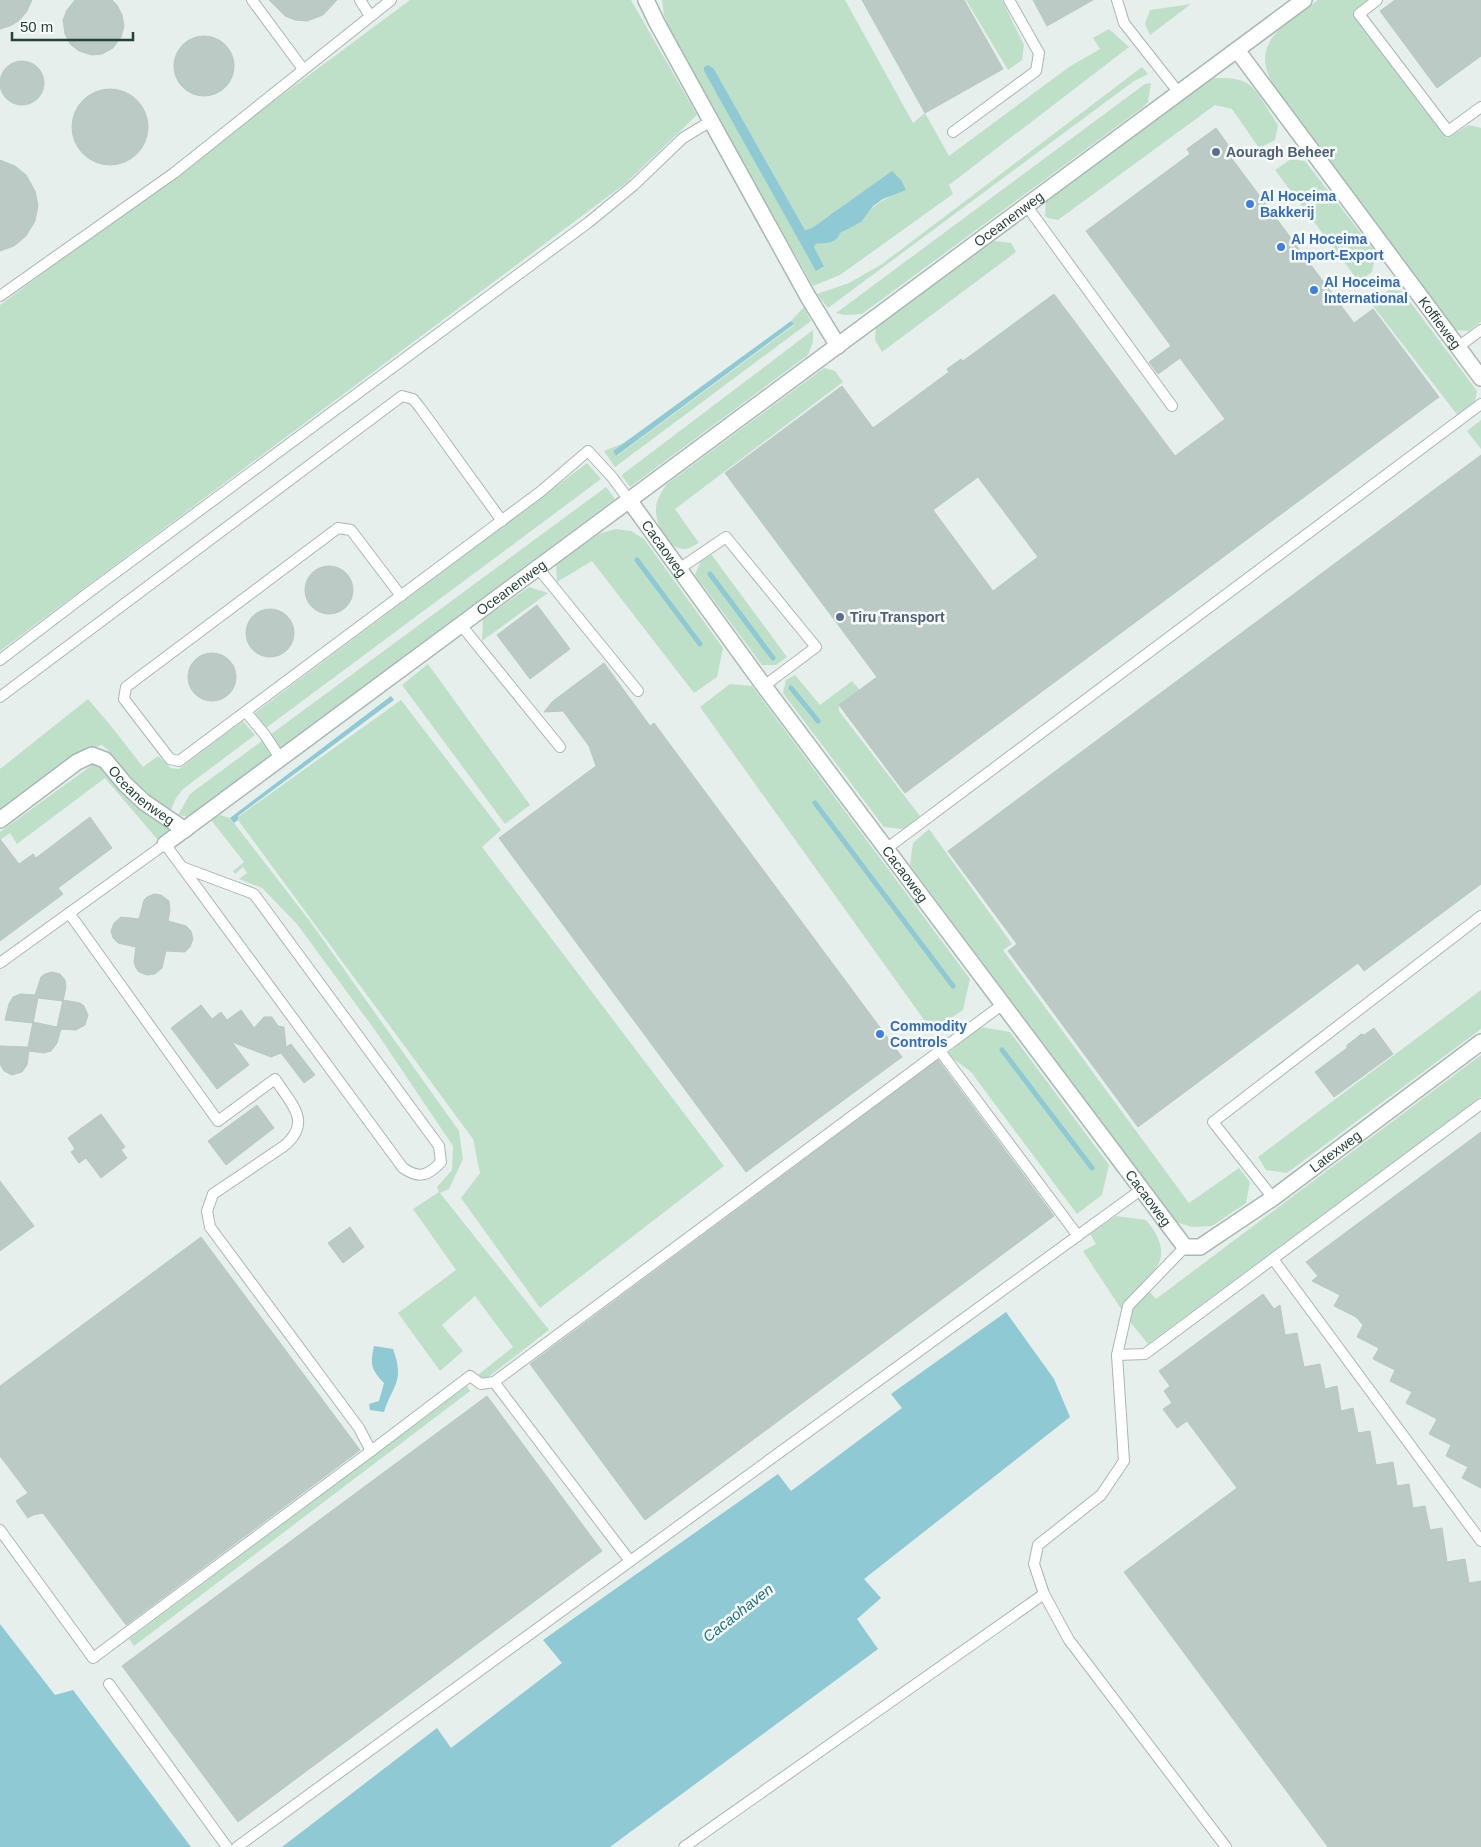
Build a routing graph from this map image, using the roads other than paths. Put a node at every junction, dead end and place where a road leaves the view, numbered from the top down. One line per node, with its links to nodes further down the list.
1 (252, 0): 11 (lane)
2 (360, 0): 9 (lane)
3 (391, 0): 9 (lane)
4 (1009, 0): 15 (lane)
5 (1117, 0): 12 (lane)
6 (1304, 0): 10 (street, Oceanenweg)
7 (1377, 0): 13 (lane)
8 (651, 4): 14 (street)
9 (370, 16): 11 (lane)
10 (1237, 50): 12 (street, Oceanenweg); 20 (street, Koffieweg)
11 (303, 69): 17 (lane)
12 (1179, 93): 16 (street, Oceanenweg)
13 (1481, 108)
14 (711, 121): 19 (street); 30 (lane)
15 (953, 132)
16 (1026, 205): 19 (street, Oceanenweg); 23 (lane)
17 (0, 296)
18 (1481, 330): 20 (lane)
19 (838, 346): 24 (street, Oceanenweg)
20 (1458, 347): 21 (street, Koffieweg)
21 (1481, 378)
22 (1481, 404): 40 (lane)
23 (1172, 406)
24 (629, 500): 25 (lane); 26 (street, Oceanenweg); 27 (street, Cacaoweg)
25 (502, 521): 28 (lane); 33 (lane)
26 (538, 568): 29 (street, Oceanenweg); 32 (lane)
27 (680, 569): 31 (street, Cacaoweg); 31 (lane)
28 (401, 596): 34 (lane); 34 (lane)
29 (461, 625): 35 (lane); 36 (street, Oceanenweg)
30 (0, 660)
31 (764, 686): 40 (street, Cacaoweg)
32 (638, 691)
33 (0, 697)
34 (246, 712): 36 (lane)
35 (560, 747)
36 (280, 758): 38 (street, Oceanenweg)
37 (0, 820): 38 (street, Oceanenweg)
38 (184, 830): 39 (street, Oceanenweg)
39 (165, 844): 41 (lane); 42 (lane)
40 (886, 849): 45 (street, Cacaoweg)
41 (182, 867): 41 (lane)
42 (69, 913): 44 (lane); 56 (lane)
43 (1481, 916): 50 (lane)
44 (0, 964)
45 (1003, 1004): 47 (lane); 49 (street, Cacaoweg)
46 (1481, 1042): 50 (street, Latexweg)
47 (940, 1051): 51 (lane); 55 (lane)
48 (1481, 1104): 53 (lane)
49 (1142, 1190): 51 (lane); 52 (street, Cacaoweg)
50 (1272, 1198): 52 (street, Latexweg)
51 (1078, 1236): 59 (lane)
52 (1185, 1247): 54 (lane)
53 (1273, 1259): 54 (lane); 58 (lane)
54 (1117, 1355): 60 (lane)
55 (494, 1382): 56 (lane); 59 (lane)
56 (371, 1451): 57 (lane)
57 (0, 1530)
58 (1481, 1541)
59 (630, 1561): 63 (lane)
60 (1044, 1594): 64 (lane); 65 (lane)
61 (109, 1684): 62 (lane)
62 (227, 1847)
63 (237, 1847)
64 (684, 1847)
65 (1226, 1847)

